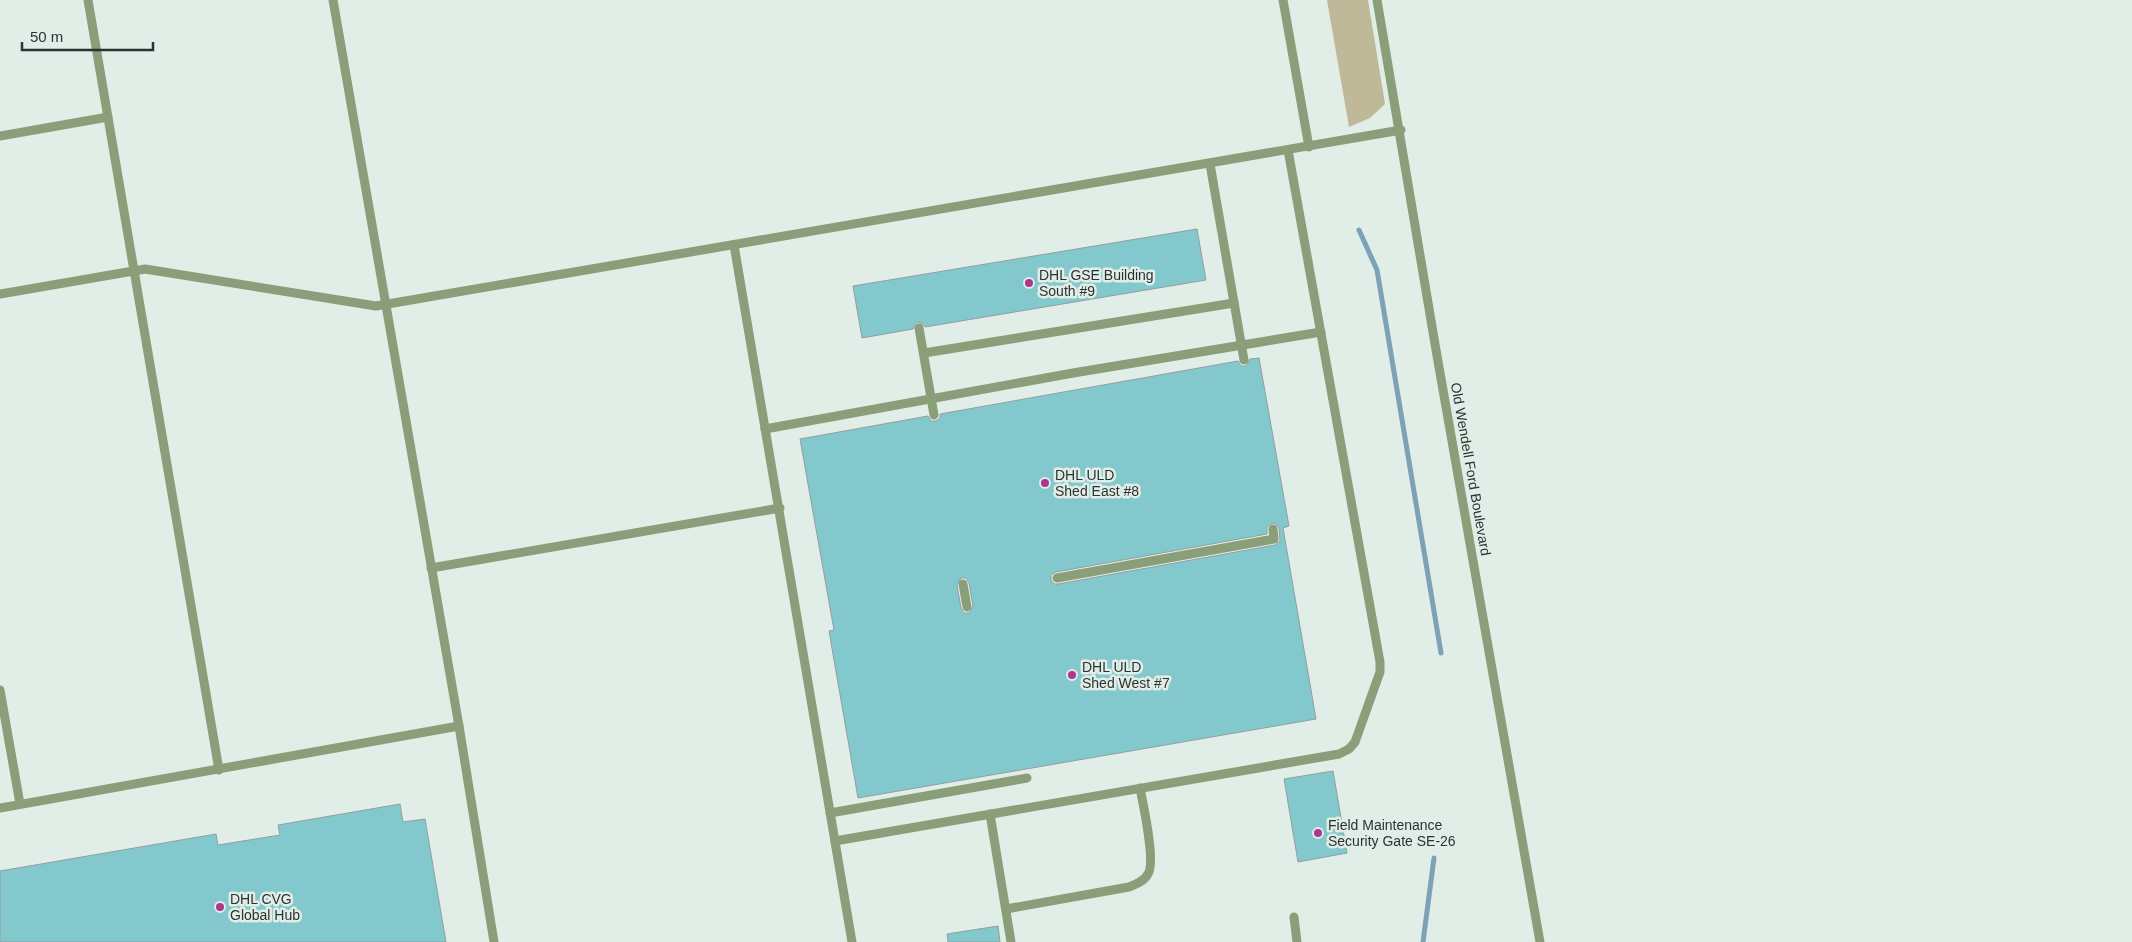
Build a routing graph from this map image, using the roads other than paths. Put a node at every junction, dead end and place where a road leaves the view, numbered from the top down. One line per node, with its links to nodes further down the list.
1 (88, 0): 5 (lane)
2 (333, 0): 15 (lane)
3 (1283, 0): 8 (lane)
4 (1378, 0): 6 (lane, Old Wendell Ford Boulevard)
5 (108, 117): 7 (lane); 12 (lane)
6 (1400, 130): 8 (lane); 46 (lane, Old Wendell Ford Boulevard)
7 (0, 136)
8 (1309, 147): 9 (lane)
9 (1288, 150): 10 (lane); 17 (lane)
10 (1210, 164): 11 (lane); 14 (lane)
11 (734, 245): 15 (lane); 23 (lane)
12 (135, 271): 13 (lane); 15 (lane); 32 (lane)
13 (0, 294)
14 (1234, 303): 18 (lane); 19 (lane)
15 (386, 305): 26 (lane)
16 (920, 328): 19 (lane)
17 (1321, 332): 18 (lane); 34 (lane)
18 (1241, 346): 20 (lane); 21 (lane)
19 (924, 353): 21 (lane)
20 (1244, 360)
21 (932, 400): 22 (lane); 23 (lane)
22 (934, 415)
23 (765, 430): 24 (lane)
24 (780, 508): 26 (lane); 37 (lane)
25 (1273, 529): 27 (lane)
26 (431, 568): 31 (lane)
27 (1058, 578)
28 (963, 584): 29 (lane)
29 (967, 607)
30 (0, 690): 35 (lane)
31 (459, 726): 32 (lane); 42 (lane)
32 (219, 770): 35 (lane)
33 (1027, 778): 37 (lane)
34 (1140, 788): 38 (lane); 40 (lane)
35 (20, 804): 36 (lane)
36 (0, 808)
37 (830, 813): 39 (lane)
38 (990, 814): 39 (lane); 40 (lane)
39 (834, 841): 43 (lane)
40 (1006, 909): 44 (lane)
41 (1294, 918): 45 (lane)
42 (494, 942)
43 (852, 942)
44 (1011, 942)
45 (1297, 942)
46 (1540, 942)

